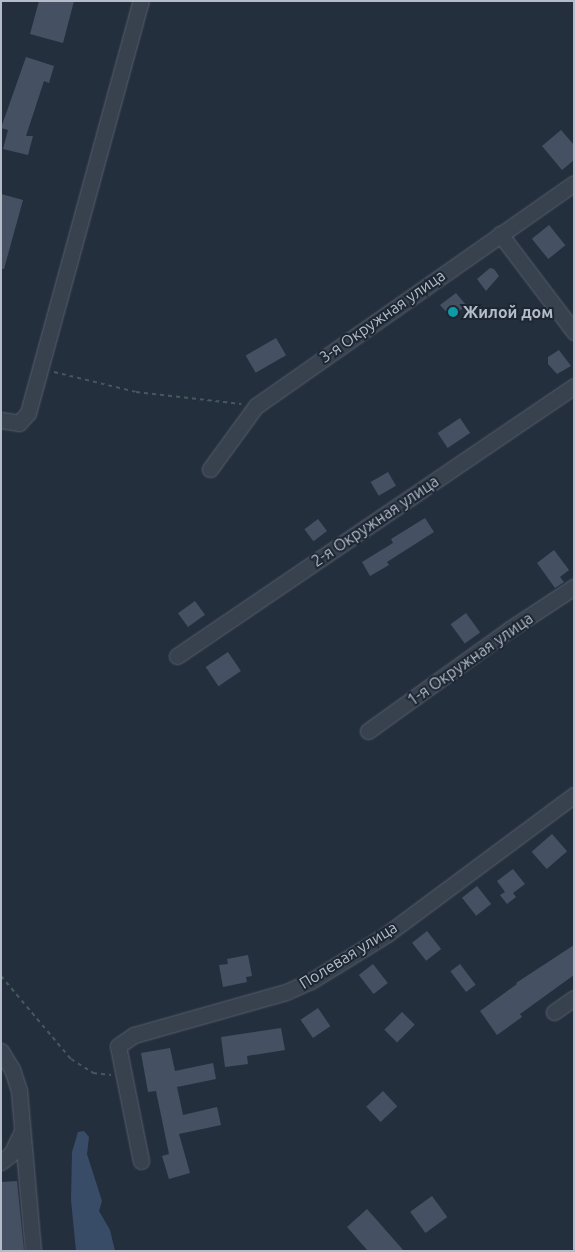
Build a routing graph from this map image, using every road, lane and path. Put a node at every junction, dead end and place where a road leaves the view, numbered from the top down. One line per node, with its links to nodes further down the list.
1 (141, 1): 5 (street)
2 (574, 183): 3 (street, 3-я Окружная улица)
3 (500, 234): 4 (street); 7 (street, 3-я Окружная улица)
4 (574, 332)
5 (39, 369): 7 (path); 8 (street)
6 (574, 386): 11 (street, 2-я Окружная улица)
7 (256, 406): 9 (street, 3-я Окружная улица)
8 (1, 420)
9 (210, 469)
10 (574, 587): 12 (street, 1-я Окружная улица)
11 (176, 656)
12 (368, 731)
13 (574, 794): 18 (street, Полевая улица)
14 (1, 976): 18 (path)
15 (574, 998): 16 (street)
16 (554, 1012)
17 (1, 1050): 19 (street)
18 (124, 1073): 20 (street, Полевая улица)
19 (23, 1129): 21 (street); 22 (street)
20 (141, 1161)
21 (1, 1162)
22 (33, 1251)

